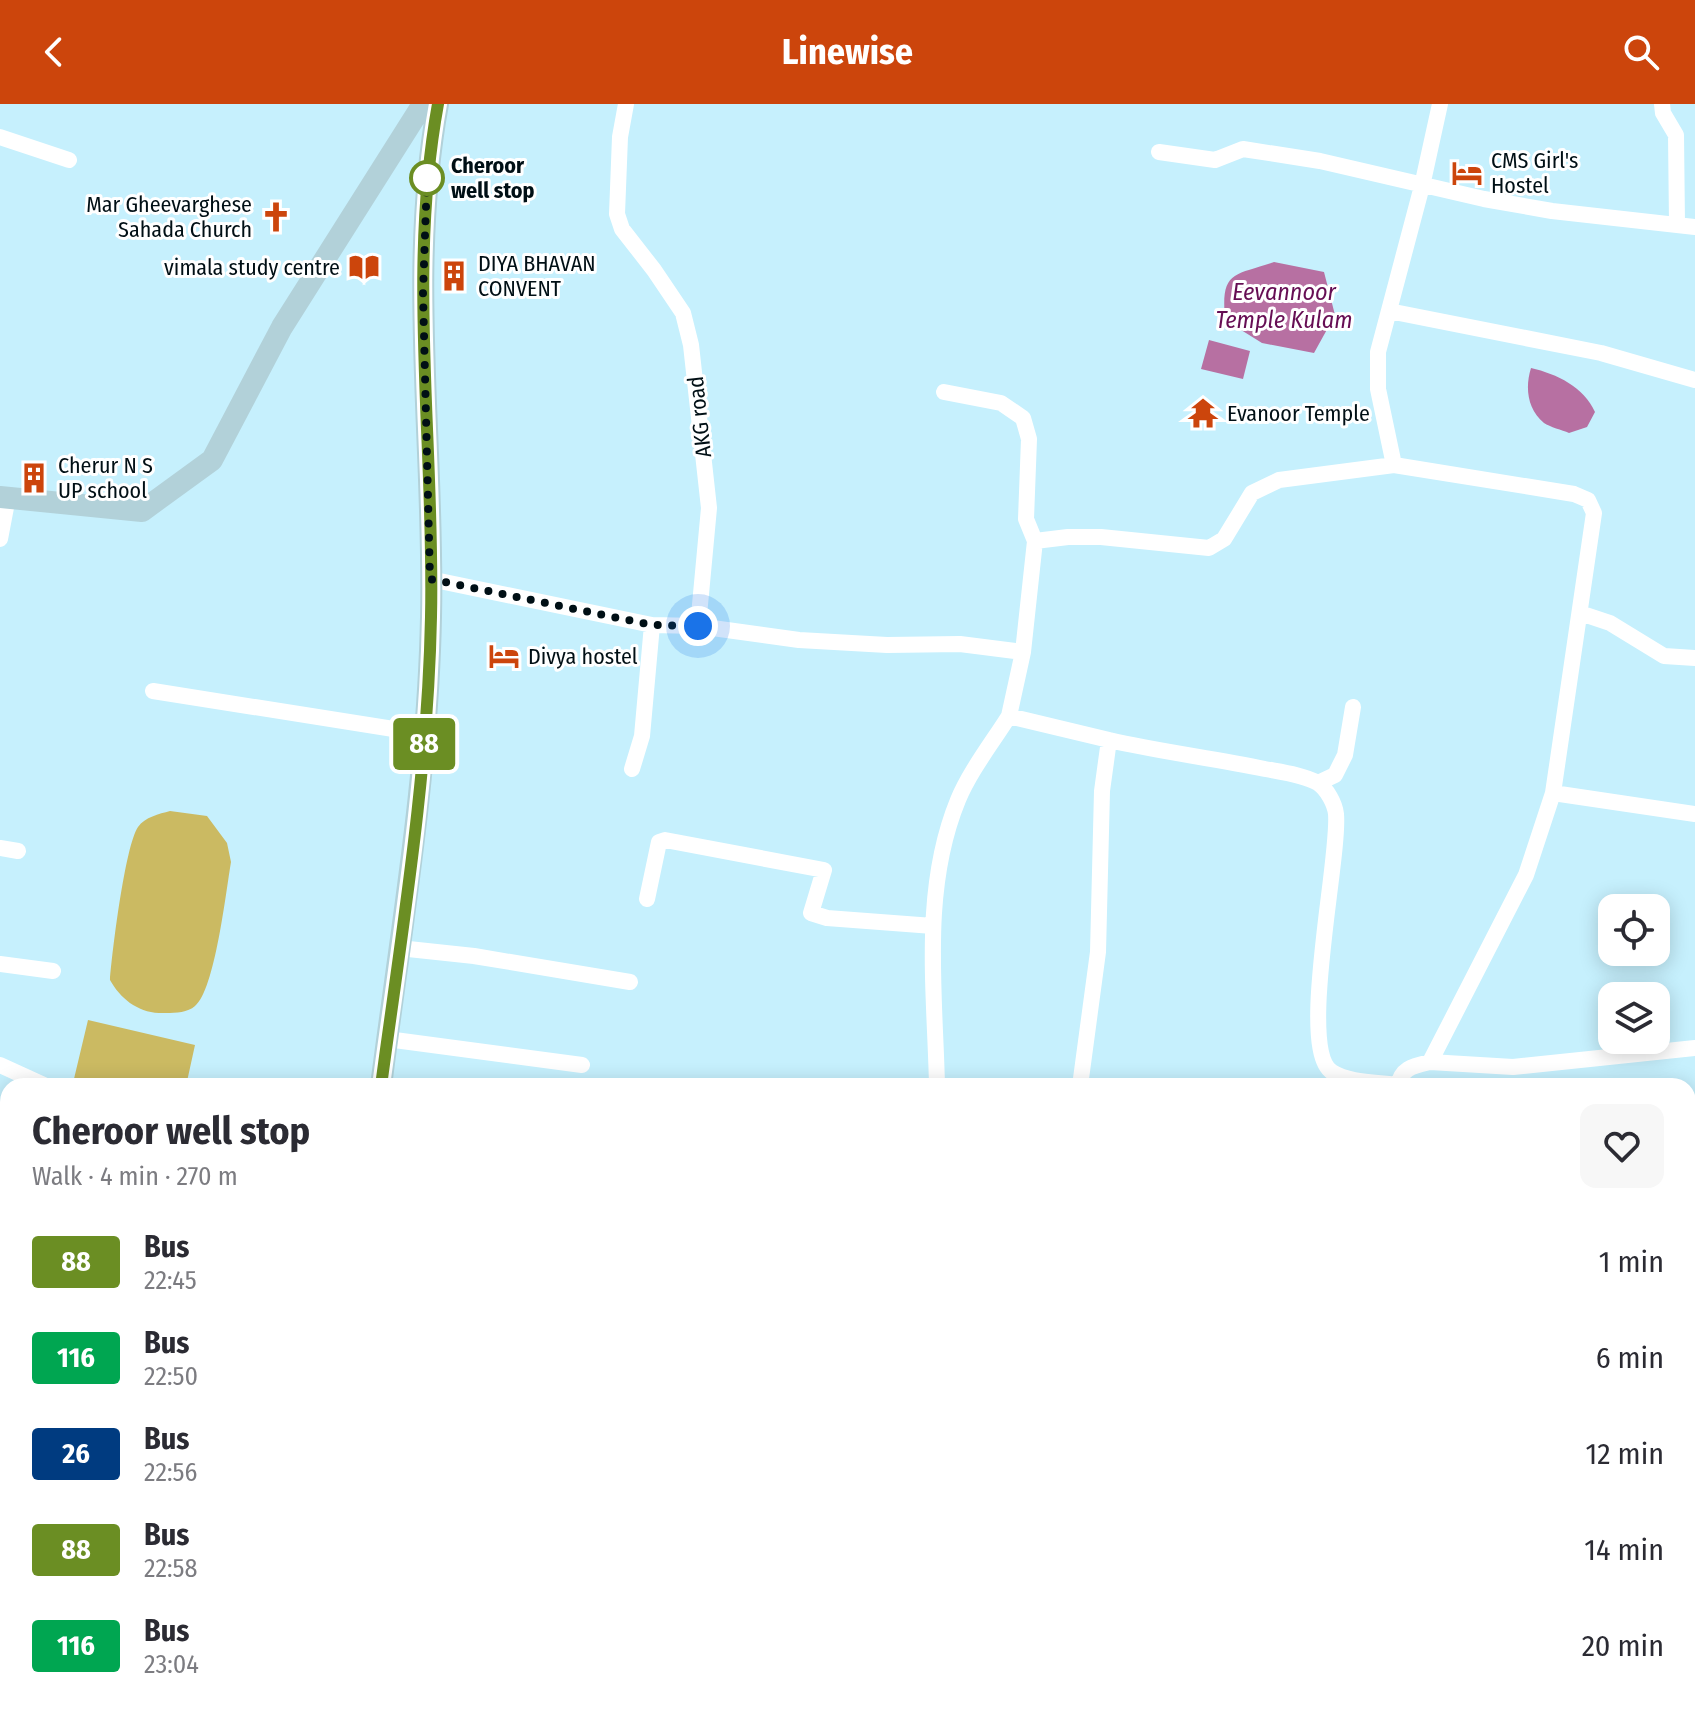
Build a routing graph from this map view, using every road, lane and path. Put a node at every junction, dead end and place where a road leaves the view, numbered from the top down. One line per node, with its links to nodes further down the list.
1 (423, 104): 16 (main road)
2 (438, 104): 19 (main road)
3 (626, 104): 22 (street, AKG road)
4 (1440, 104): 9 (street)
5 (1662, 104): 10 (street)
6 (0, 137): 8 (street)
7 (1159, 152): 9 (street)
8 (69, 160)
9 (1422, 186): 10 (street); 12 (street)
10 (1677, 224): 11 (street)
11 (1695, 227)
12 (1389, 311): 13 (street); 15 (street)
13 (1695, 380)
14 (944, 392): 18 (street)
15 (1394, 465): 18 (street); 20 (street)
16 (4, 497): 17 (street)
17 (0, 539)
18 (1035, 541): 23 (street)
19 (430, 579): 21 (street); 28 (main road)
20 (1580, 613): 24 (street); 32 (street)
21 (652, 625): 22 (street); 30 (street)
22 (698, 626): 23 (street)
23 (1023, 652): 27 (street)
24 (1695, 658)
25 (153, 691): 28 (street)
26 (1353, 707): 31 (street)
27 (1009, 716): 29 (street); 37 (street)
28 (425, 734): 38 (main road)
29 (1109, 740): 31 (street); 50 (street)
30 (632, 769)
31 (1318, 783): 51 (street)
32 (1553, 793): 33 (street); 44 (street)
33 (1695, 814)
34 (0, 848): 35 (street)
35 (18, 851)
36 (647, 899): 37 (street)
37 (933, 926): 49 (street)
38 (399, 948): 41 (street); 42 (main road)
39 (0, 964): 40 (street)
40 (53, 971)
41 (630, 982)
42 (387, 1039): 46 (street); 48 (main road)
43 (1695, 1048): 44 (street)
44 (1430, 1062): 52 (street)
45 (0, 1065): 47 (street)
46 (582, 1065)
47 (28, 1078)
48 (382, 1078)
49 (937, 1078)
50 (1081, 1078)
51 (1353, 1078)
52 (1400, 1078)

